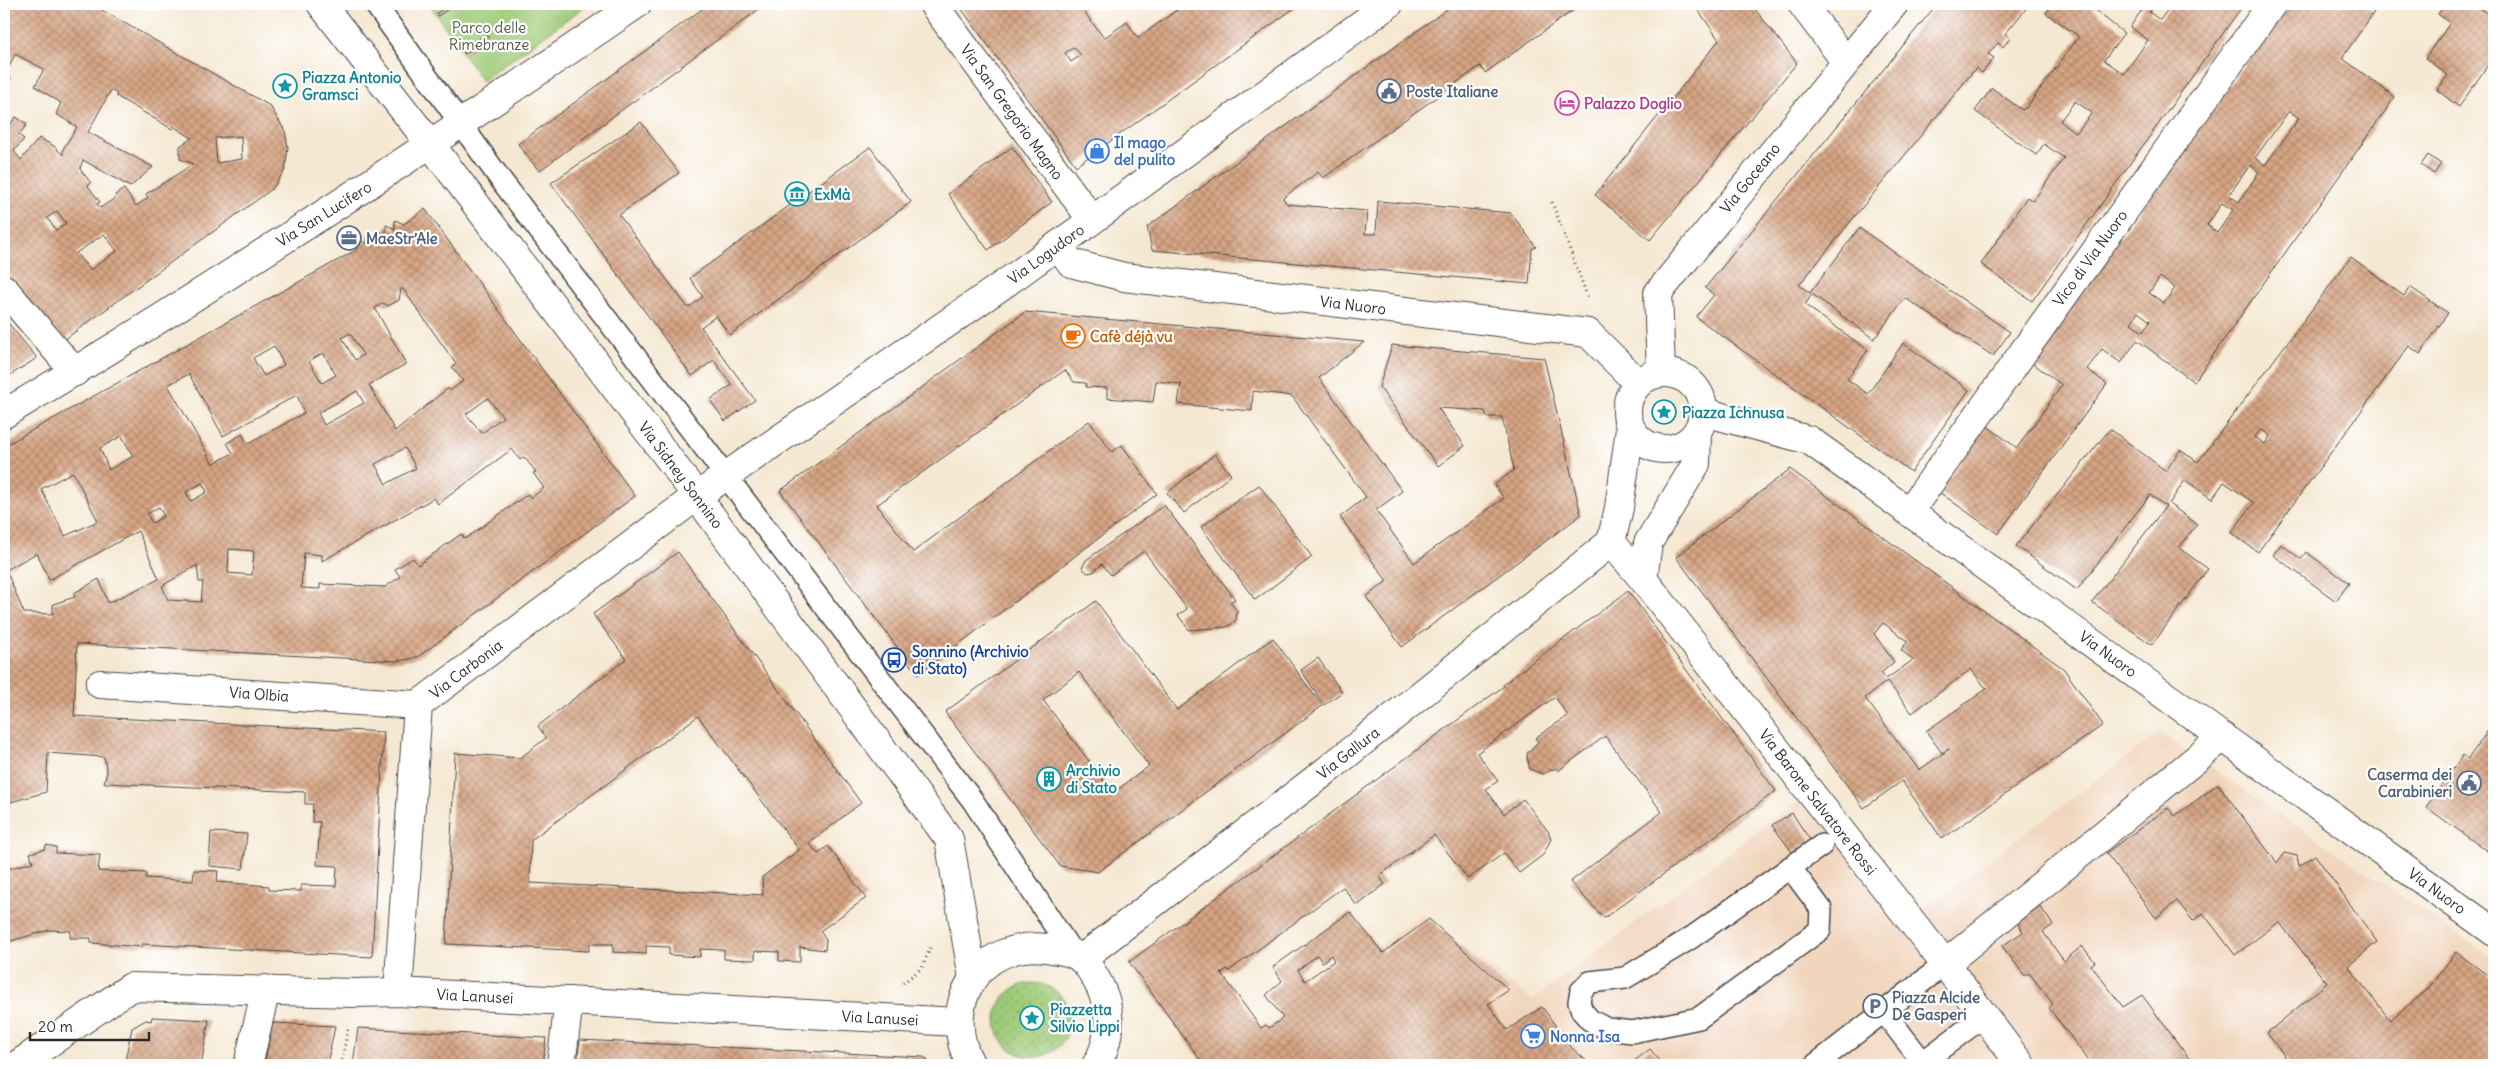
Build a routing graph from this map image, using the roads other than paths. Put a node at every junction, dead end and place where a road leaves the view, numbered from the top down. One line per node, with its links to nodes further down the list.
1 (321, 4): 11 (street, Via Sidney Sonnino)
2 (375, 4): 10 (lane)
3 (637, 4): 10 (street, Via San Lucifero)
4 (933, 4): 12 (street, Via San Gregorio Magno)
5 (1389, 4): 12 (street, Via Logudoro)
6 (1802, 4): 9 (street)
7 (1894, 4): 9 (street, Via Goceano)
8 (2272, 4): 22 (street, Vico di Via Nuoro)
9 (1846, 62): 16 (street, Via Goceano)
10 (460, 126): 11 (street, Via San Lucifero); 20 (lane)
11 (431, 144): 15 (street, Via San Lucifero); 21 (street, Via Sidney Sonnino)
12 (1092, 220): 13 (street, Via Logudoro)
13 (1058, 245): 16 (street, Via Nuoro); 20 (street, Via Logudoro)
14 (4, 289): 15 (street)
15 (75, 372): 17 (street, Via San Lucifero)
16 (1650, 378): 18 (street); 19 (street)
17 (4, 414)
18 (1701, 422): 19 (street); 22 (street, Via Nuoro); 24 (street)
19 (1630, 428): 23 (street)
20 (726, 476): 21 (street, Via Logudoro); 31 (lane)
21 (696, 496): 26 (street, Via Carbonia); 33 (street, Via Sidney Sonnino)
22 (1909, 512): 27 (street, Via Nuoro)
23 (1611, 542): 24 (street, Via Barone Salvatore Rossi); 31 (street, Via Gallura)
24 (1643, 580): 32 (street, Via Barone Salvatore Rossi)
25 (100, 684): 26 (street, Via Olbia)
26 (418, 705): 35 (street, Via Carbonia)
27 (2223, 737): 30 (street, Via Nuoro); 32 (street)
28 (1822, 845): 29 (lane)
29 (1790, 867): 29 (lane)
30 (2494, 932)
31 (1077, 956): 33 (street); 40 (street)
32 (1946, 964): 37 (lane); 38 (street, Via Barone Salvatore Rossi)
33 (973, 978): 39 (street)
34 (266, 989): 35 (street, Via Lanusei); 42 (street, Via Lanusei); 43 (street)
35 (398, 992): 36 (street, Via Lanusei)
36 (569, 1001): 39 (street, Via Lanusei); 44 (street)
37 (1884, 1012): 41 (lane); 46 (lane)
38 (1984, 1016): 41 (lane); 47 (street, Via Barone Salvatore Rossi)
39 (958, 1022): 45 (street)
40 (1100, 1063)
41 (1924, 1063)
42 (17, 1065)
43 (248, 1065)
44 (561, 1065)
45 (971, 1065)
46 (1815, 1065)
47 (2021, 1065)

